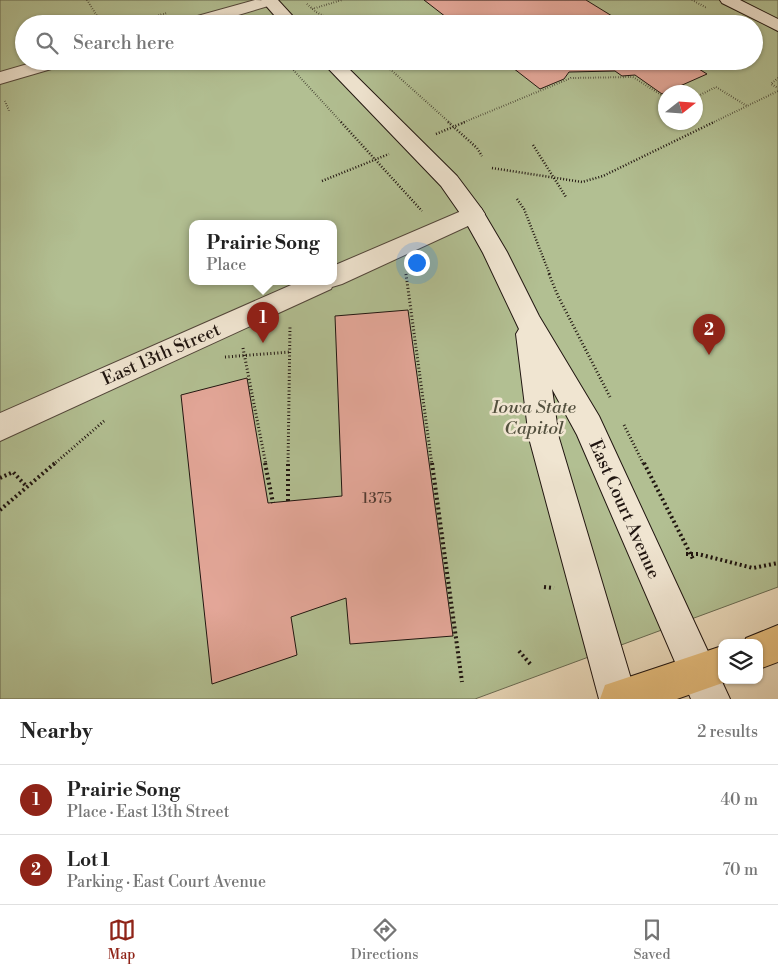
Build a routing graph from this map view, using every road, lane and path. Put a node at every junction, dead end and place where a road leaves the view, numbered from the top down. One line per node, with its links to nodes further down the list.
1 (87, 0): 7 (path)
2 (269, 0): 8 (street); 9 (street)
3 (303, 0): 6 (path)
4 (342, 0): 6 (path)
5 (728, 0): 11 (street)
6 (313, 9): 10 (path)
7 (96, 15)
8 (219, 15)
9 (283, 15)
10 (323, 15)
11 (757, 15)
12 (763, 18): 13 (street)
13 (778, 26)
14 (28, 70): 18 (street)
15 (293, 70): 29 (path)
16 (339, 70): 36 (street, East Court Avenue)
17 (391, 70): 24 (path)
18 (0, 78)
19 (778, 78): 20 (path)
20 (778, 89): 23 (path)
21 (658, 93): 24 (path)
22 (703, 94): 23 (path)
23 (747, 106): 31 (path)
24 (454, 127): 25 (path); 28 (path)
25 (431, 136)
26 (533, 145): 31 (path)
27 (393, 152): 29 (path)
28 (482, 156)
29 (376, 159): 32 (path); 35 (path)
30 (492, 168): 31 (path)
31 (555, 178): 33 (path)
32 (322, 181)
33 (566, 197)
34 (516, 199): 46 (path)
35 (424, 212)
36 (473, 214): 38 (street); 40 (street, East Court Avenue)
37 (404, 265): 63 (path)
38 (337, 275)
39 (315, 285): 49 (street, East 13th Street)
40 (529, 323): 62 (street, East Court Avenue); 64 (street, East Court Avenue)
41 (290, 324): 43 (path)
42 (242, 346): 44 (path)
43 (290, 352): 44 (path); 52 (path)
44 (244, 356): 45 (path); 53 (path)
45 (218, 358)
46 (612, 402)
47 (622, 420): 55 (path)
48 (104, 421): 51 (path)
49 (0, 426)
50 (0, 478): 51 (path)
51 (27, 487): 54 (path)
52 (288, 501)
53 (273, 503)
54 (0, 510)
55 (688, 554): 56 (path); 57 (path)
56 (693, 559)
57 (778, 563)
58 (778, 643): 59 (main road)
59 (763, 649)
60 (519, 651): 61 (path)
61 (532, 666)
62 (711, 679): 64 (main road)
63 (462, 682)
64 (619, 699)

